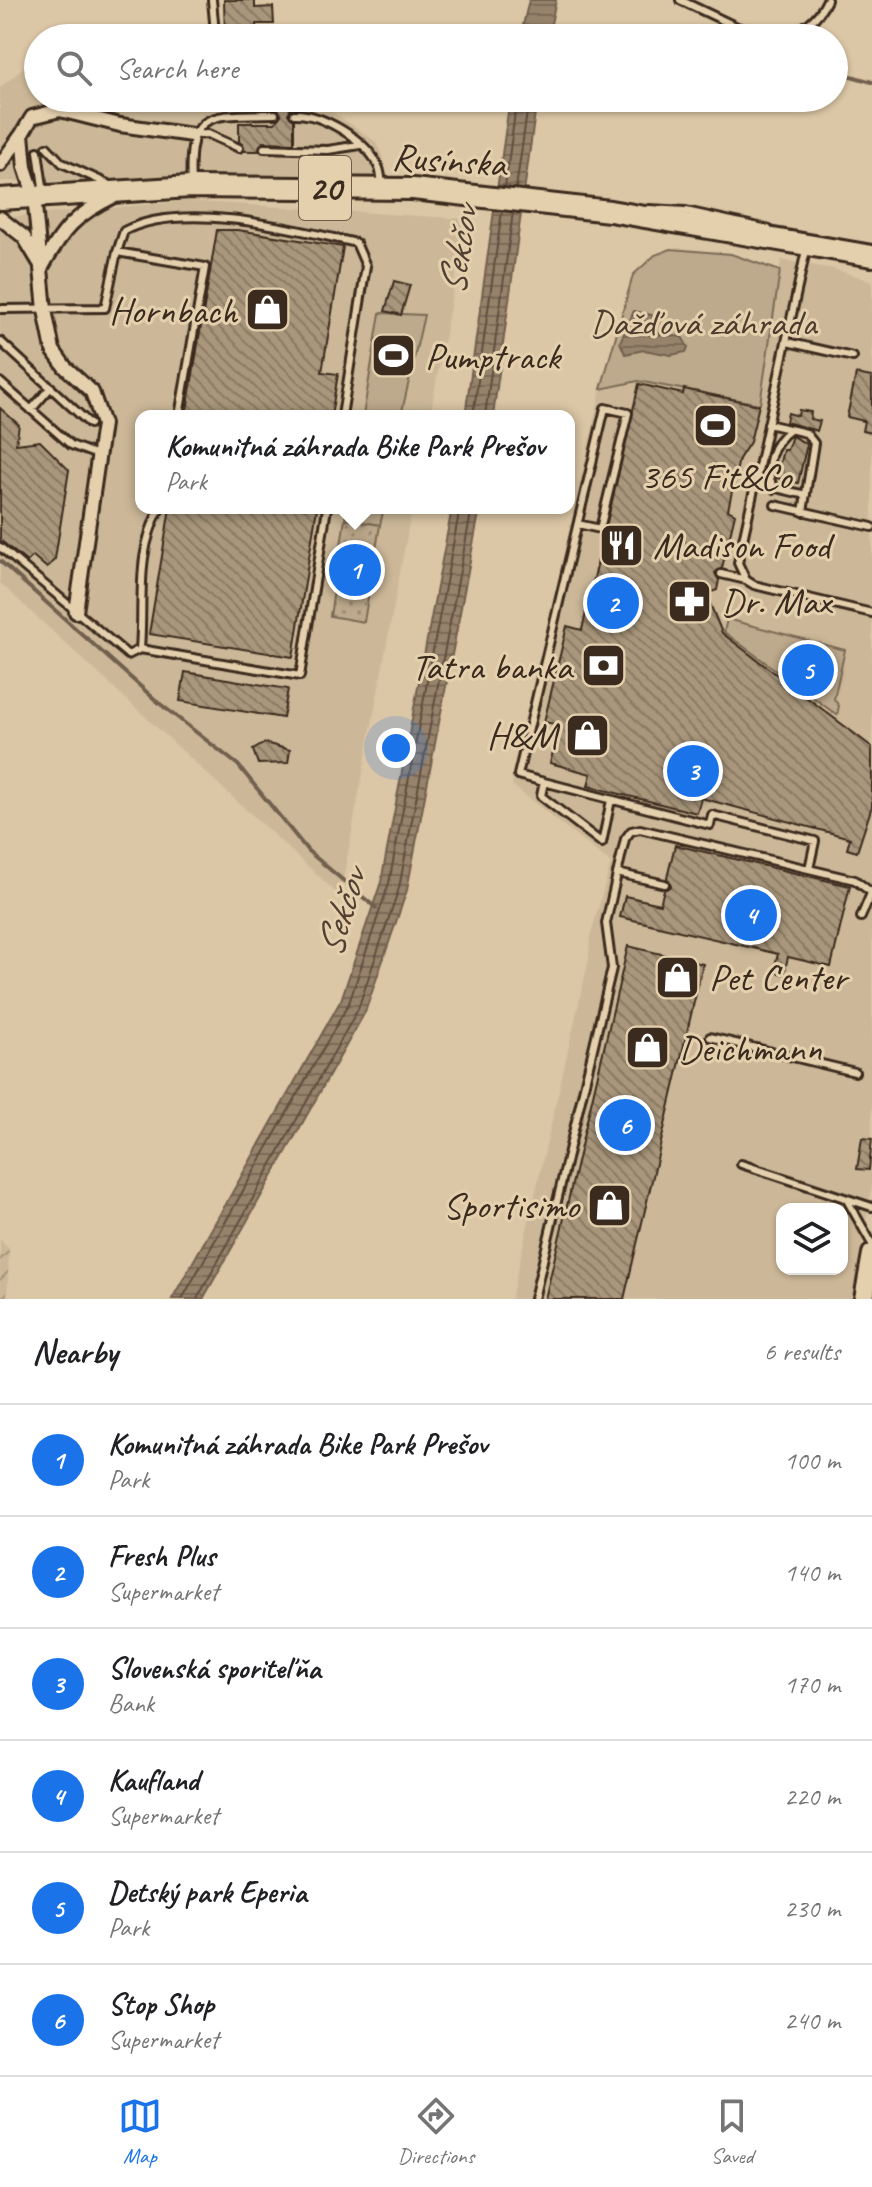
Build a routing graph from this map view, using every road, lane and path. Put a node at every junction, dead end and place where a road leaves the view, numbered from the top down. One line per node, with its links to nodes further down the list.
1 (212, 0): 4 (lane)
2 (680, 0): 5 (lane)
3 (827, 0): 6 (lane)
4 (214, 24)
5 (731, 24)
6 (807, 24)
7 (52, 112): 11 (street)
8 (68, 112): 12 (street)
9 (275, 114): 12 (lane)
10 (294, 114): 13 (lane)
11 (22, 134): 18 (street); 22 (street)
12 (192, 135): 15 (lane); 19 (lane)
13 (360, 145): 16 (lane); 20 (lane)
14 (47, 147): 21 (lane)
15 (239, 148)
16 (264, 148)
17 (38, 151): 22 (lane)
18 (0, 165)
19 (191, 187): 20 (main road, Rusínska / 20); 21 (main road, Rusínska / 20)
20 (383, 188): 25 (main road, Rusínska / 20)
21 (125, 191): 22 (main road, Rusínska / 20); 29 (street)
22 (39, 194): 23 (main road, Rusínska / 20); 29 (street)
23 (0, 199)
24 (0, 218): 29 (street)
25 (807, 245): 27 (main road, Rusínska / 20); 28 (main road, Rusínska / 20); 33 (lane)
26 (117, 252): 31 (lane); 38 (lane); 39 (lane)
27 (872, 256)
28 (872, 265)
29 (42, 267): 31 (street)
30 (0, 309): 31 (lane)
31 (45, 310): 43 (street)
32 (0, 341): 36 (lane)
33 (787, 342): 34 (lane); 41 (lane)
34 (853, 357)
35 (0, 382): 37 (lane)
36 (51, 387): 37 (lane); 40 (lane)
37 (31, 410): 43 (lane)
38 (180, 410)
39 (343, 410)
40 (90, 424)
41 (768, 424): 42 (lane); 44 (lane)
42 (790, 430): 45 (lane); 46 (lane)
43 (101, 456): 56 (street)
44 (755, 483): 45 (lane); 55 (lane)
45 (774, 489): 46 (lane)
46 (806, 495): 48 (lane)
47 (775, 505): 48 (lane)
48 (803, 512): 52 (lane)
49 (158, 514): 58 (lane)
50 (326, 514): 58 (lane)
51 (578, 524): 51 (lane); 59 (lane)
52 (872, 527)
53 (0, 547): 56 (lane)
54 (721, 574): 55 (lane)
55 (746, 580): 57 (lane)
56 (76, 612): 58 (lane)
57 (872, 613)
58 (140, 649)
59 (544, 782): 60 (lane); 60 (lane)
60 (611, 800): 61 (lane)
61 (809, 869): 62 (lane); 64 (lane)
62 (617, 873): 63 (lane); 73 (lane)
63 (665, 884)
64 (872, 892): 65 (lane)
65 (861, 917)
66 (710, 1037): 67 (lane)
67 (855, 1072)
68 (741, 1164): 69 (lane)
69 (847, 1200): 70 (lane); 71 (lane)
70 (872, 1207)
71 (872, 1244)
72 (872, 1254): 74 (street)
73 (534, 1299)
74 (864, 1299)

